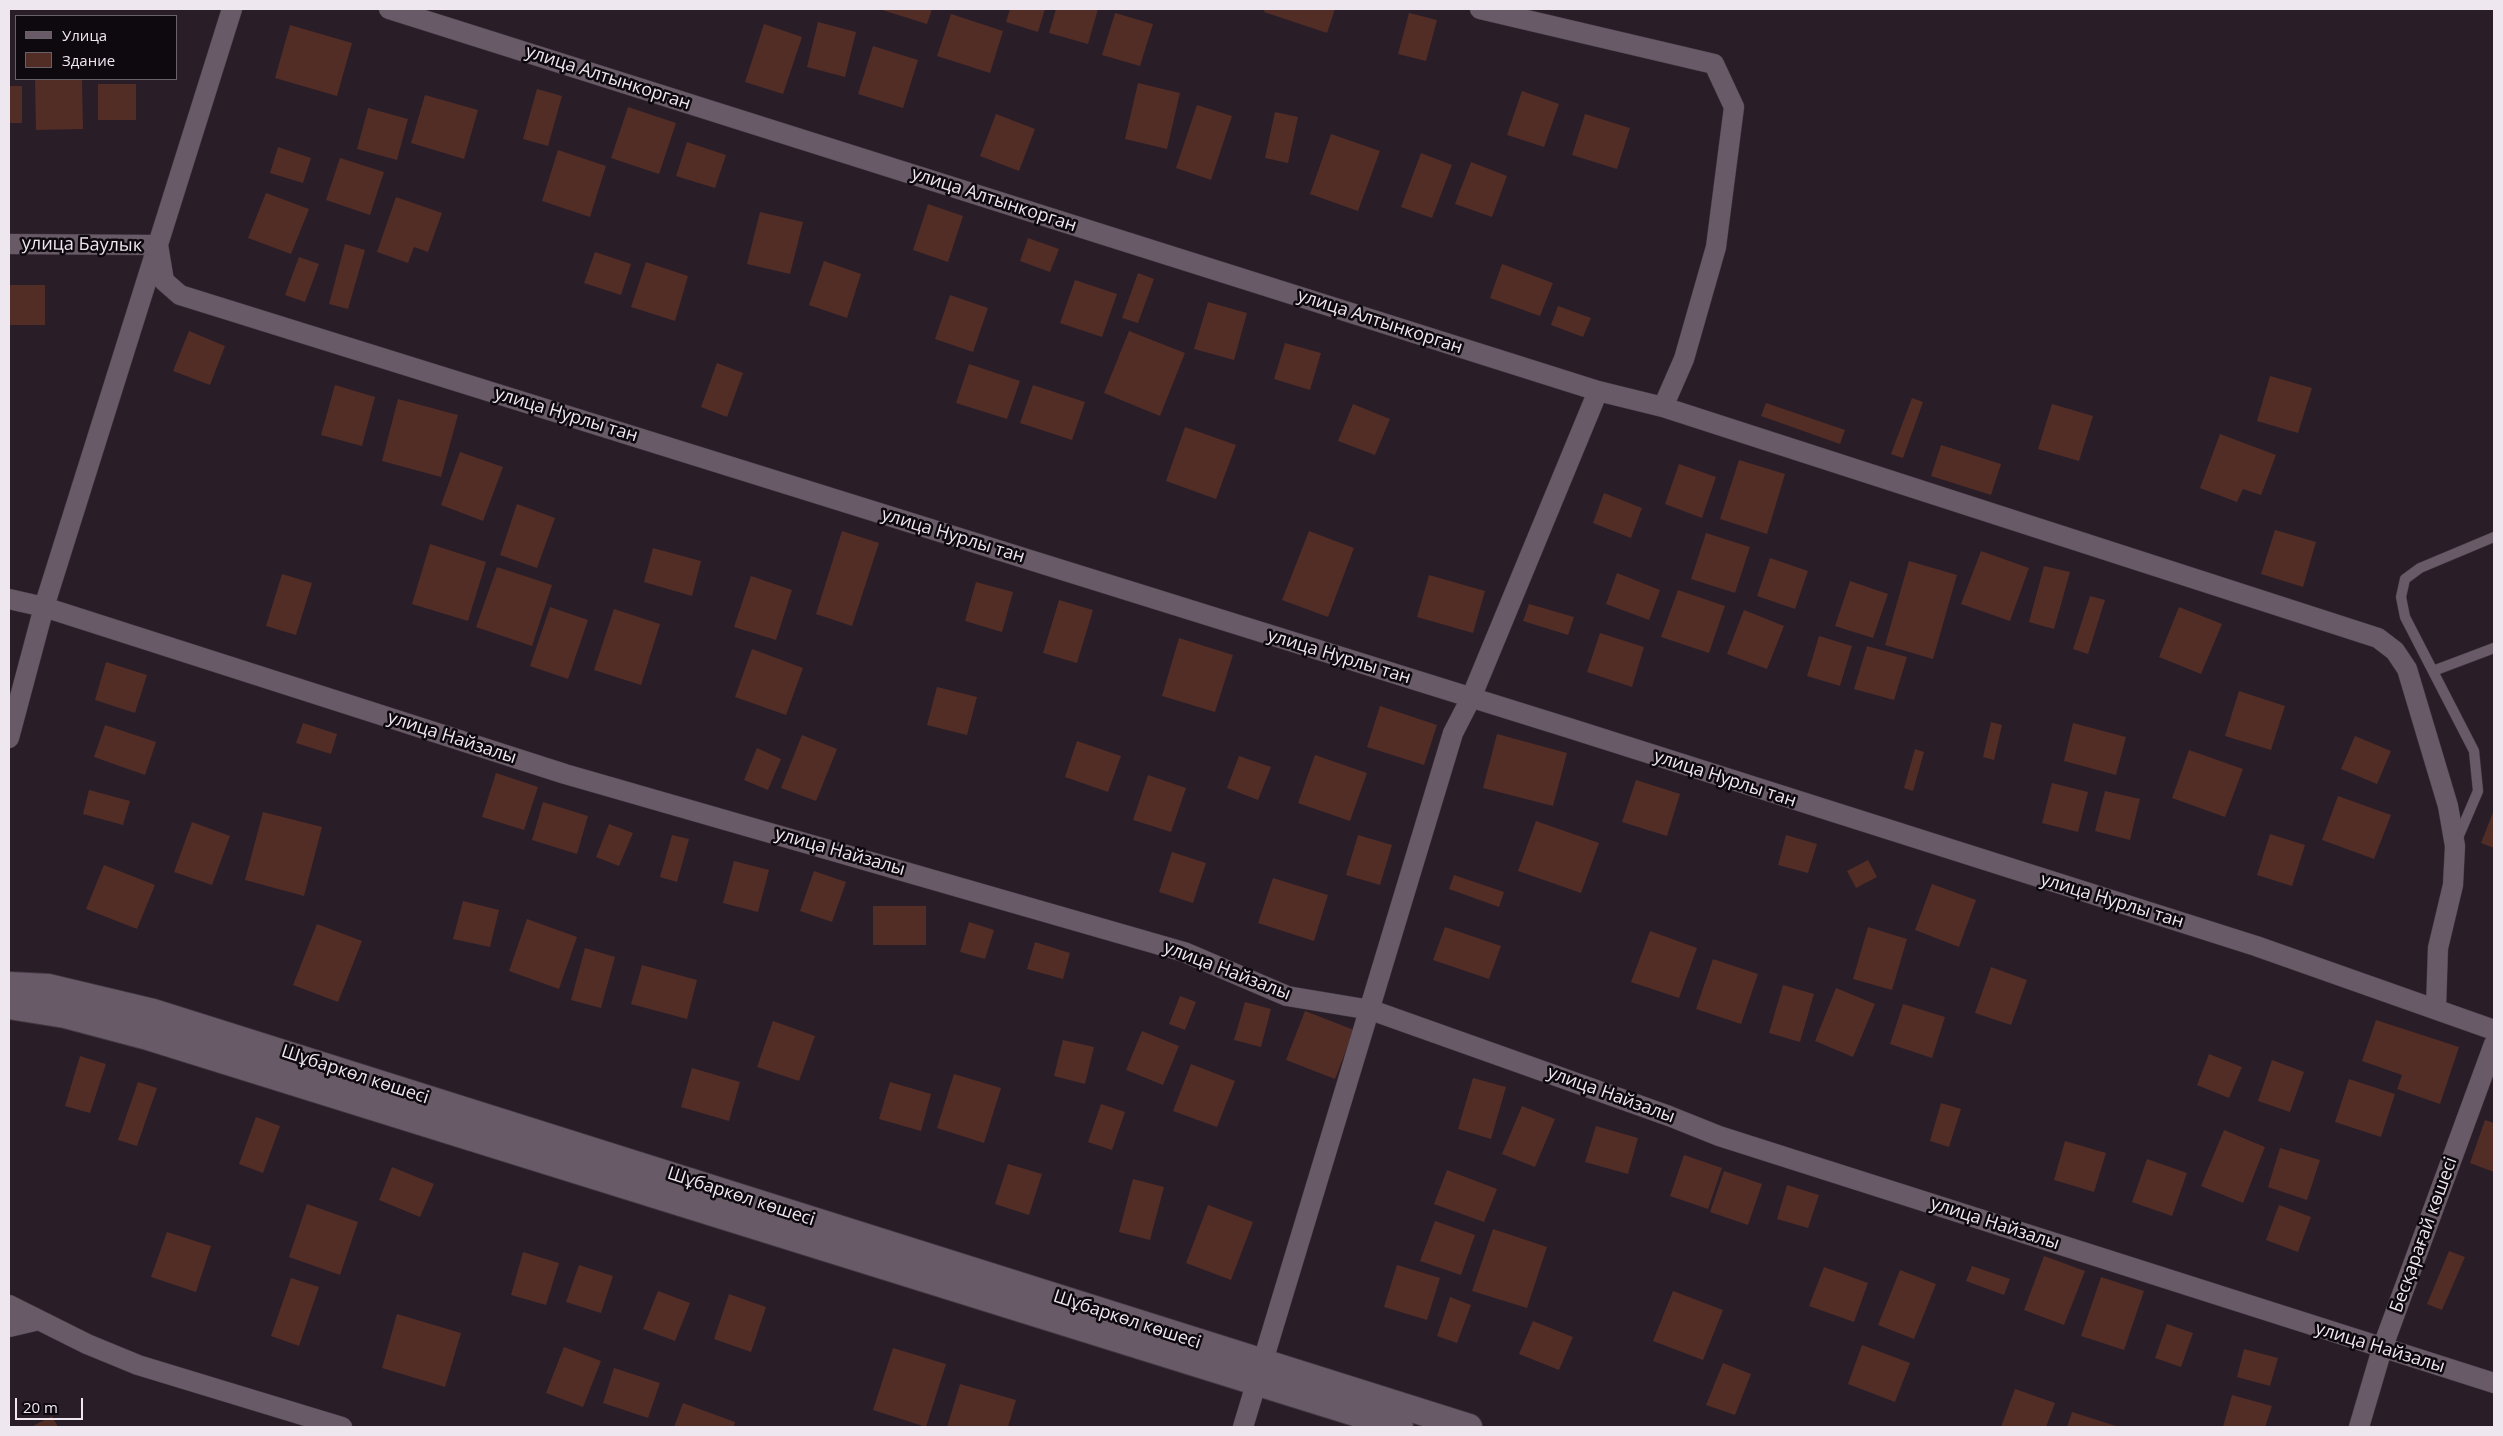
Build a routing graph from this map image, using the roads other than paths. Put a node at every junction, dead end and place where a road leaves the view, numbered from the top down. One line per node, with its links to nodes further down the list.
1 (232, 9): 5 (street)
2 (389, 9): 7 (street, улица Алтынкорган)
3 (1480, 9): 8 (street)
4 (9, 244): 5 (street, улица Баулык)
5 (158, 245): 6 (street, улица Баулык); 11 (street)
6 (180, 295): 14 (street, улица Нурлы тан)
7 (1598, 391): 8 (street, улица Алтынкорган); 14 (street)
8 (1663, 407): 16 (street, улица Алтынкорган)
9 (2494, 537): 13 (lane)
10 (9, 599): 11 (street, улица Найзалы)
11 (44, 607): 15 (street); 20 (street, улица Найзалы)
12 (2494, 648): 13 (lane)
13 (2433, 671): 16 (lane)
14 (1471, 698): 19 (street, улица Нурлы тан); 20 (street)
15 (9, 738)
16 (2455, 846): 19 (street, улица Алтынкорган)
17 (9, 985): 27 (street, Шұбаркөл көшесі)
18 (9, 1006): 27 (street, Шұбаркөл көшесі)
19 (2436, 1008): 21 (street, улица Нурлы тан)
20 (1371, 1010): 26 (street, улица Найзалы); 27 (street)
21 (2494, 1030)
22 (2494, 1044): 26 (street, Бесқарағай көшесі)
23 (9, 1305): 24 (street)
24 (39, 1320): 25 (street); 29 (street)
25 (9, 1327)
26 (2382, 1349): 28 (street, улица Найзалы); 33 (street, Бесқарағай көшесі)
27 (1259, 1373): 30 (street); 31 (street, Шұбаркөл көшесі); 32 (street, Шұбаркөл көшесі)
28 (2494, 1383)
29 (342, 1427)
30 (1243, 1427)
31 (1400, 1427)
32 (1469, 1427)
33 (2359, 1427)

